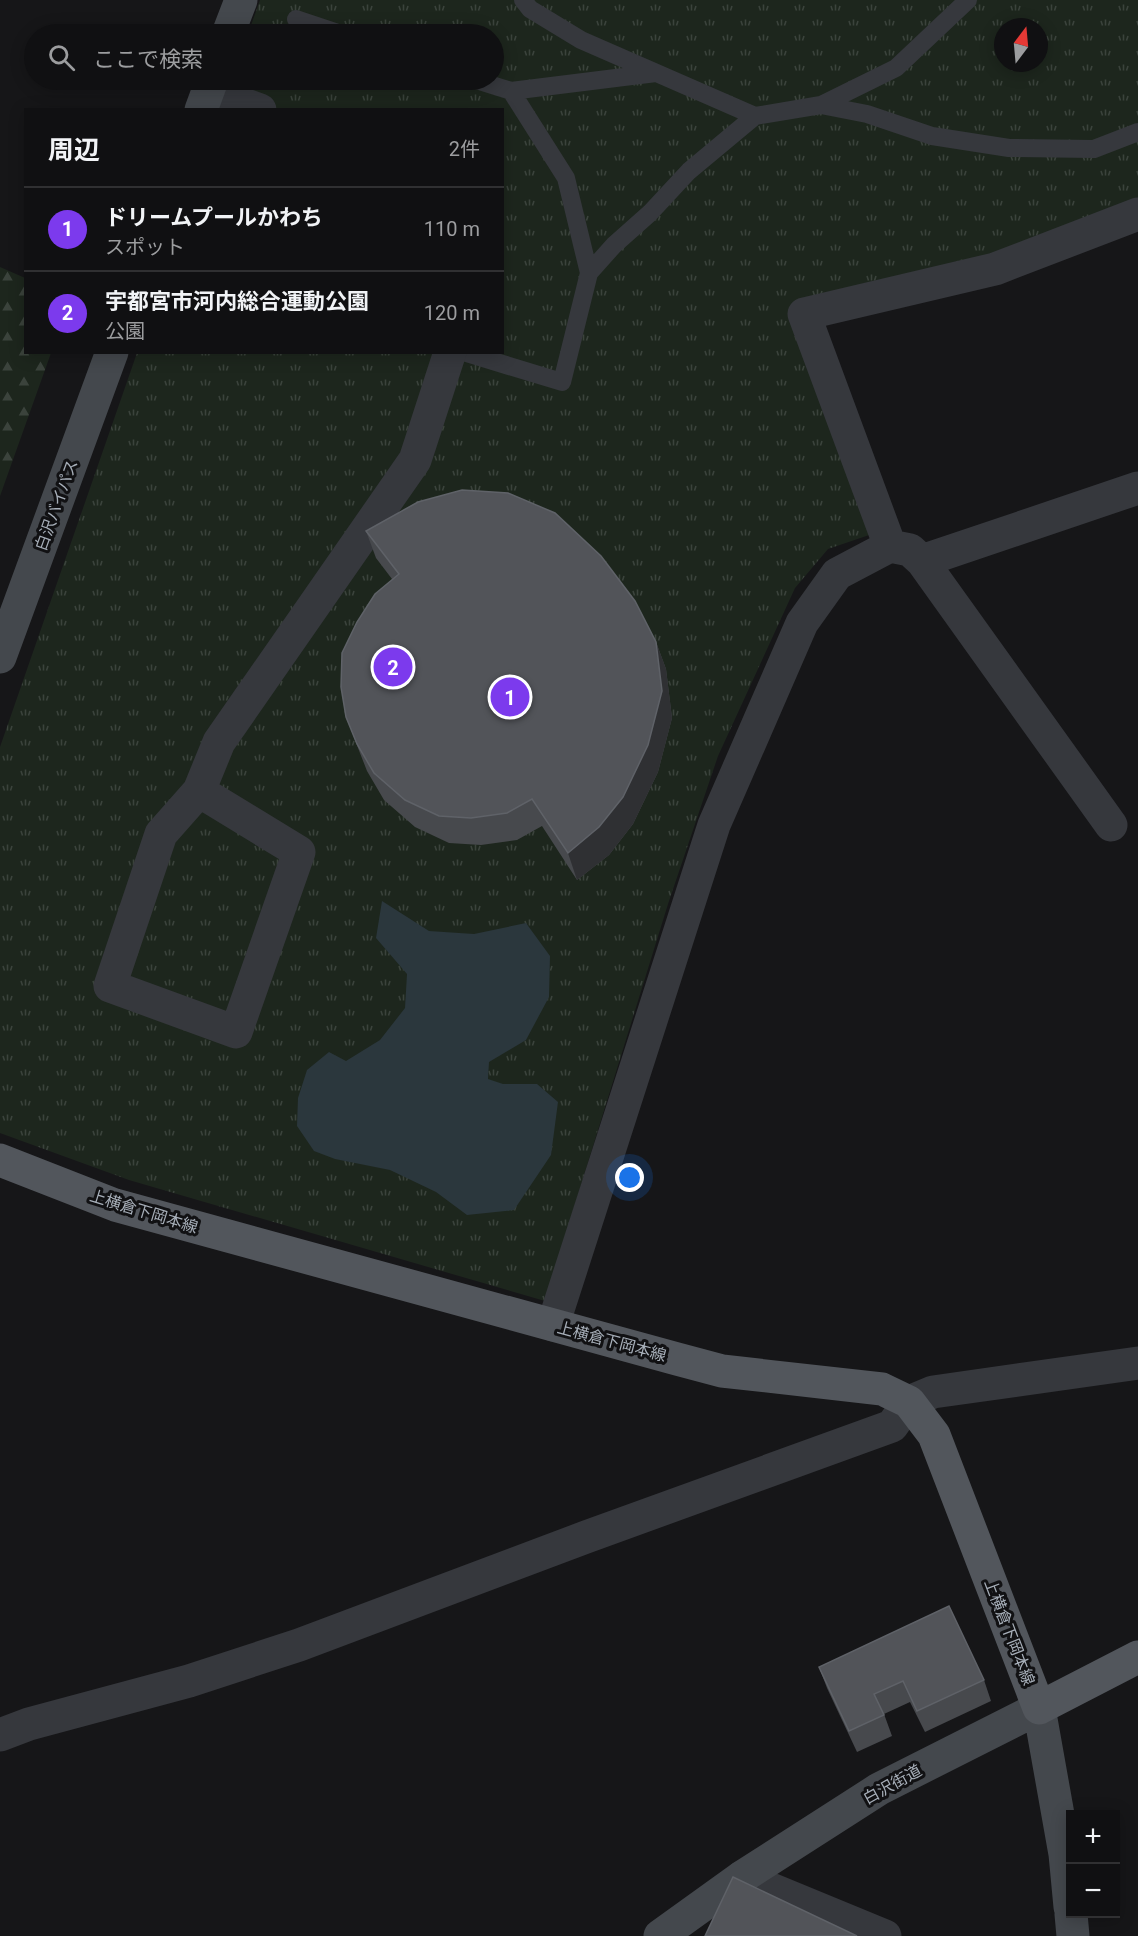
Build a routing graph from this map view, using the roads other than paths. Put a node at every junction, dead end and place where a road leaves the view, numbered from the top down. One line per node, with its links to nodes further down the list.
1 (241, 0): 5 (street)
2 (523, 0): 7 (lane)
3 (968, 0): 11 (lane)
4 (296, 19): 6 (lane)
5 (232, 24)
6 (311, 24)
7 (658, 73): 9 (lane); 13 (lane)
8 (504, 89): 9 (lane)
9 (511, 91): 16 (lane)
10 (207, 93): 12 (street)
11 (821, 105): 13 (lane); 14 (lane)
12 (254, 108)
13 (755, 116): 16 (lane)
14 (1138, 132)
15 (1138, 214): 21 (street)
16 (589, 273): 19 (lane)
17 (111, 354): 23 (street, 白沢バイパス)
18 (449, 354): 24 (street)
19 (470, 354)
20 (1138, 488): 22 (street)
21 (890, 546): 22 (street); 27 (street)
22 (922, 561): 25 (street)
23 (0, 657)
24 (199, 790): 24 (street)
25 (1111, 825)
26 (0, 1160): 27 (main road, 上横倉下岡本線)
27 (553, 1325): 29 (main road, 上横倉下岡本線)
28 (1138, 1363): 29 (street)
29 (909, 1402): 31 (main road, 上横倉下岡本線); 32 (street)
30 (1138, 1657): 31 (main road, 白沢街道)
31 (1039, 1708): 33 (street); 34 (street, 白沢街道)
32 (0, 1735)
33 (1066, 1864)
34 (742, 1877): 36 (street, 白沢街道); 37 (street)
35 (1071, 1918): 38 (street)
36 (660, 1936)
37 (885, 1936)
38 (1073, 1936)

